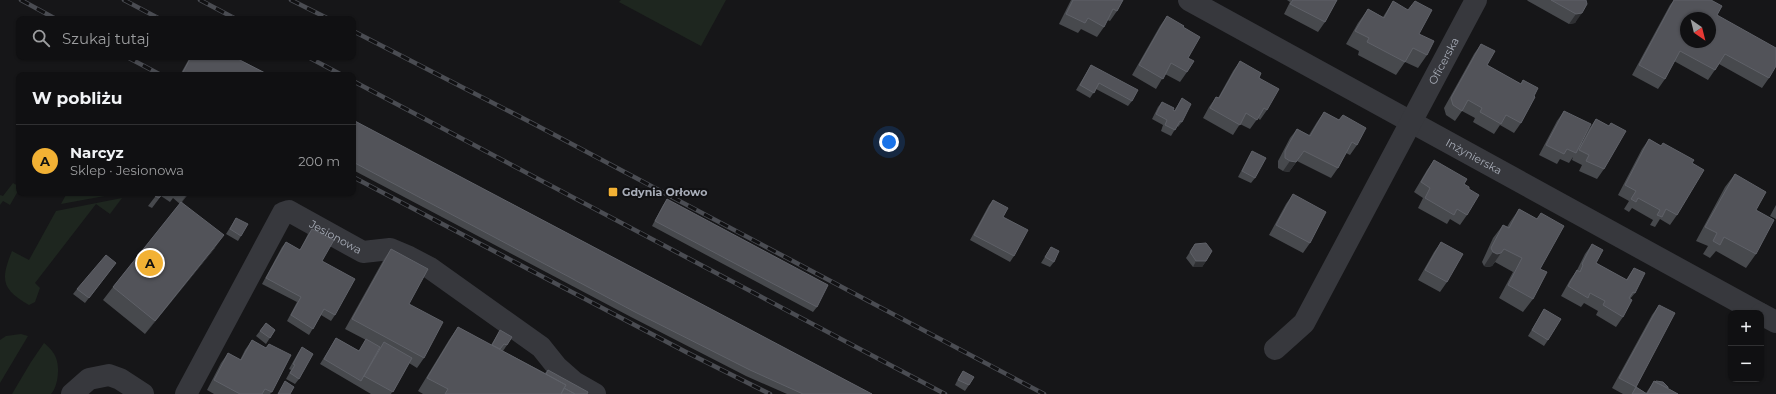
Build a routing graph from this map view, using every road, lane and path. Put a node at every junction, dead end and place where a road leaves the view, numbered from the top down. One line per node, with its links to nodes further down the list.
1 (1189, 0): 3 (street, Inżynierska)
2 (1476, 0): 3 (street, Oficerska)
3 (1410, 122): 4 (street, Inżynierska); 7 (street, Oficerska)
4 (1753, 310)
5 (1764, 316): 6 (street, Inżynierska)
6 (1776, 322)
7 (1275, 349)
8 (72, 394): 9 (street)
9 (143, 394)
10 (186, 394): 11 (street, Jesionowa)
11 (595, 394)

